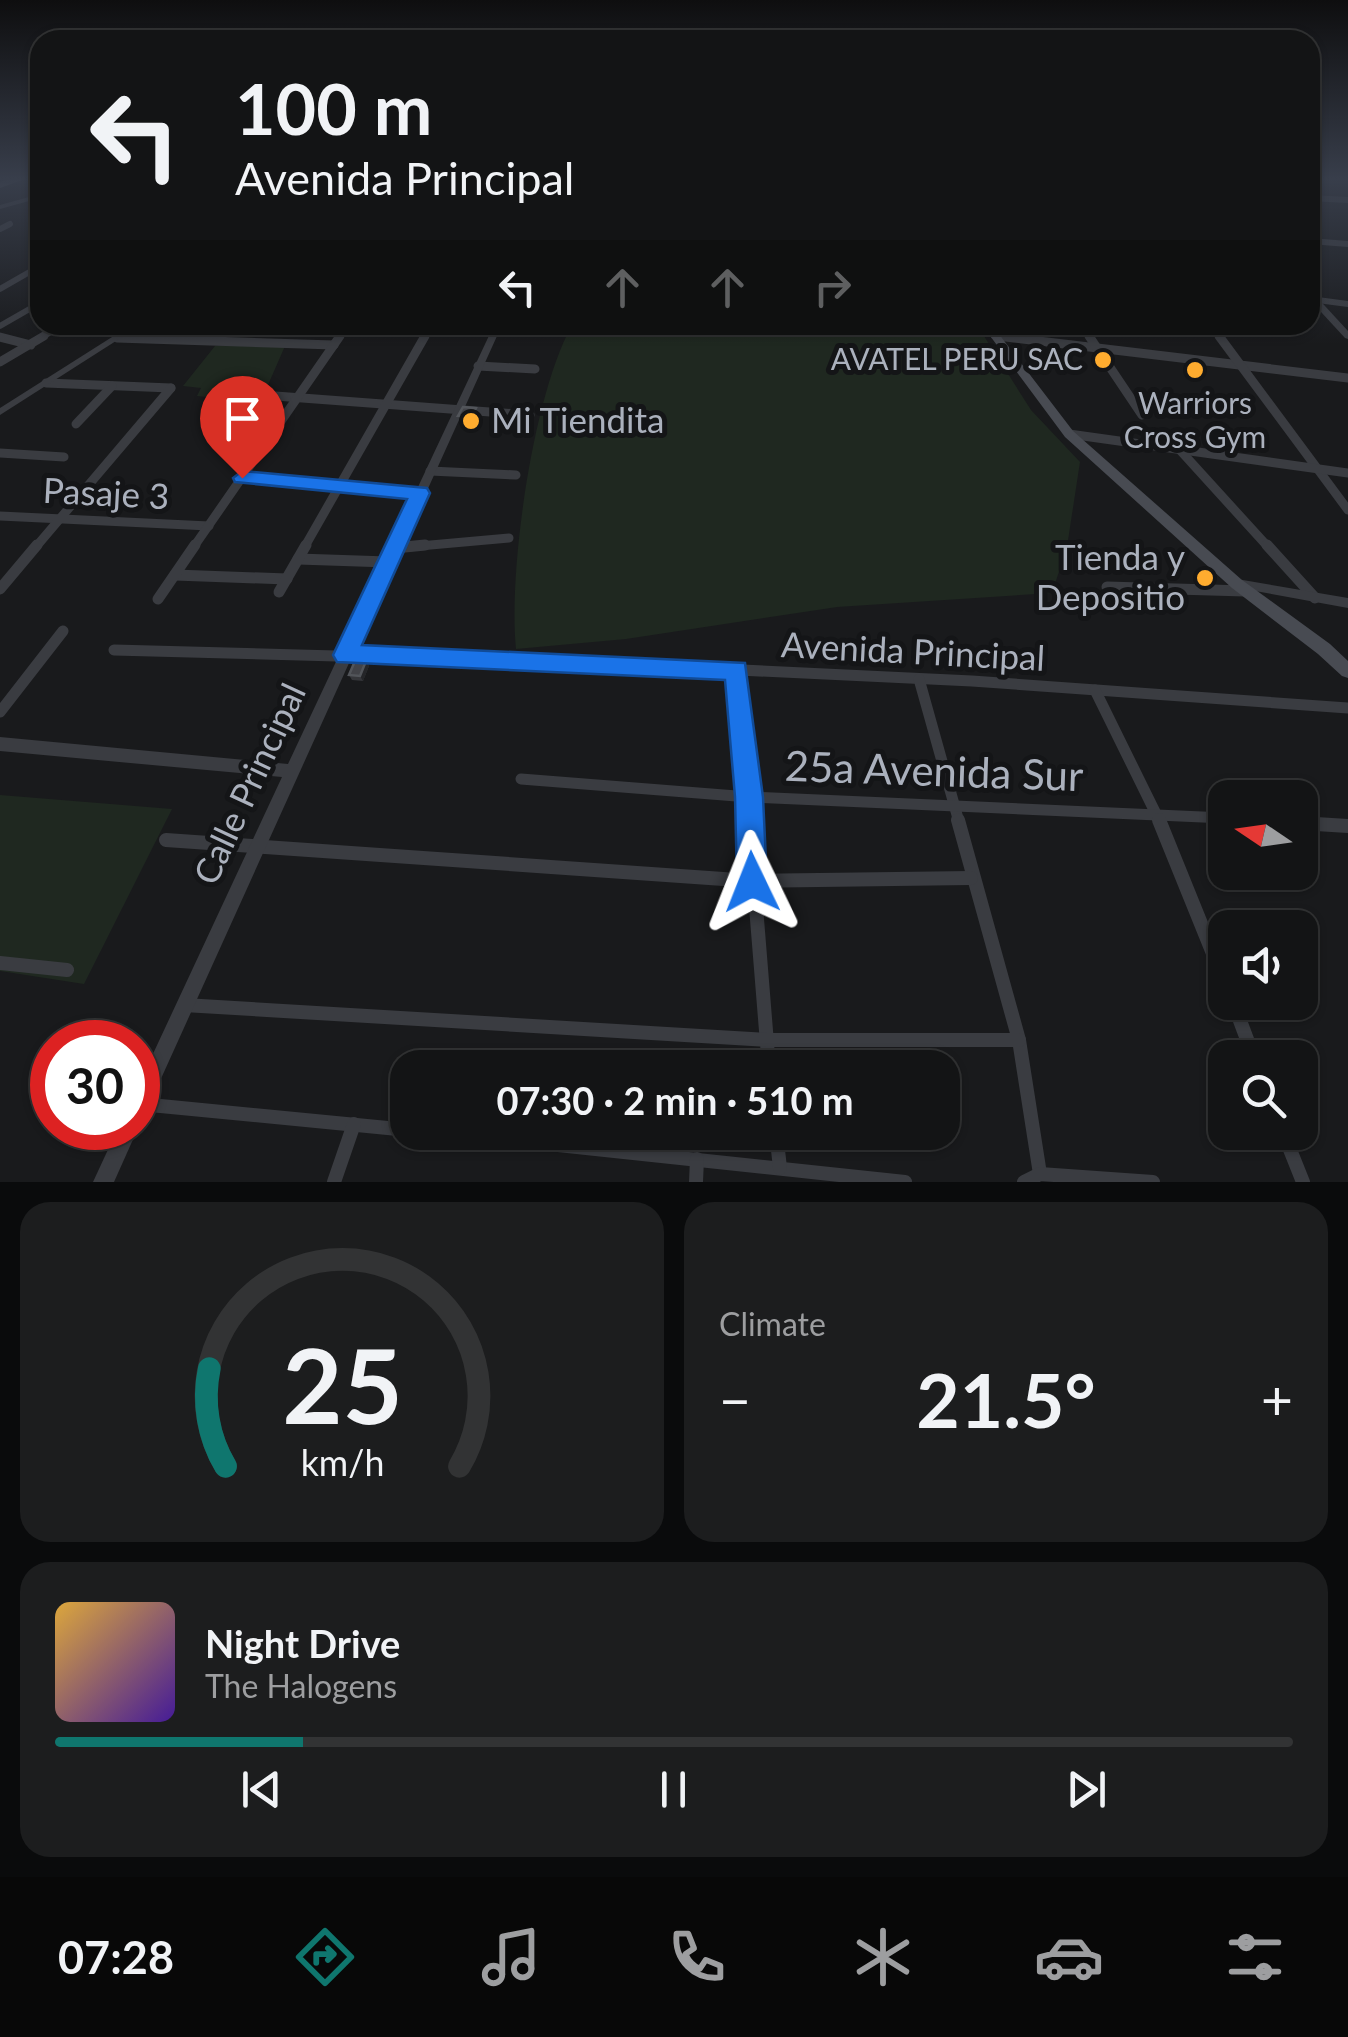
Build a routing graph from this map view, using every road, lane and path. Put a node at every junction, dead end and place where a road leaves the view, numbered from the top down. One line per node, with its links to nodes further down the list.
1 (1320, 242): 2 (street)
2 (1348, 244)
3 (30, 272): 4 (street)
4 (0, 289)
5 (1320, 299): 6 (street)
6 (1348, 304)
7 (1320, 307): 19 (street)
8 (30, 309): 9 (street)
9 (0, 326)
10 (47, 335): 22 (street)
11 (122, 335): 21 (street)
12 (341, 335): 23 (street)
13 (425, 335): 34 (street)
14 (493, 335): 26 (street, Calle Principal)
15 (993, 335): 40 (main road)
16 (1015, 335): 24 (street)
17 (1087, 335): 24 (street)
18 (1218, 335): 27 (street)
19 (1348, 336)
20 (0, 337): 22 (street)
21 (117, 338): 23 (street); 30 (street)
22 (30, 345): 25 (street)
23 (334, 345): 33 (street)
24 (1095, 348): 27 (street); 38 (street)
25 (0, 362)
26 (478, 366): 28 (street); 35 (street, Calle Principal)
27 (1240, 366): 29 (street); 44 (street)
28 (536, 370)
29 (1348, 378)
30 (46, 383): 31 (street); 36 (street)
31 (112, 386): 39 (street); 53 (street)
32 (262, 394): 33 (street)
33 (299, 396): 34 (street); 48 (street)
34 (387, 403): 35 (street); 49 (street)
35 (459, 409): 37 (street); 45 (street, Calle Principal)
36 (0, 412)
37 (530, 415)
38 (1142, 415)
39 (76, 424)
40 (1069, 434): 41 (street); 61 (main road)
41 (1179, 449): 44 (street); 64 (street)
42 (0, 453): 43 (street)
43 (64, 457)
44 (1318, 469): 46 (street); 51 (street)
45 (430, 471): 47 (street); 50 (street, Calle Principal)
46 (1348, 474)
47 (516, 475)
48 (242, 478): 49 (street); 54 (street)
49 (340, 484): 50 (street); 57 (street)
50 (420, 493): 56 (street, Calle Principal)
51 (1348, 510)
52 (0, 516): 53 (street, Pasaje 3)
53 (60, 519): 54 (street, Pasaje 3); 62 (street)
54 (208, 526): 58 (street)
55 (509, 538): 56 (street)
56 (392, 555): 57 (street); 69 (street, Calle Principal)
57 (298, 559): 59 (street)
58 (175, 575): 59 (street); 65 (street)
59 (287, 579): 63 (street)
60 (1107, 587): 61 (street)
61 (1241, 588): 64 (street); 71 (main road)
62 (0, 590)
63 (280, 592)
64 (1316, 598): 66 (street)
65 (158, 599)
66 (1348, 603)
67 (63, 631): 75 (street)
68 (114, 650): 69 (street, Avenida Principal)
69 (346, 655): 70 (street, Avenida Principal); 77 (street, Calle Principal)
70 (737, 670): 72 (street, Avenida Principal); 79 (street)
71 (1348, 671)
72 (918, 678): 73 (street, Avenida Principal); 80 (street)
73 (1095, 690): 74 (street, Avenida Principal); 81 (street)
74 (1348, 708)
75 (0, 712)
76 (0, 744): 77 (street)
77 (292, 771): 86 (street, Calle Principal)
78 (521, 779): 79 (street, 25a Avenida Sur)
79 (749, 797): 80 (street, 25a Avenida Sur); 88 (street)
80 (951, 803): 81 (street, 25a Avenida Sur); 87 (street)
81 (1156, 813): 82 (street, 25a Avenida Sur); 89 (street)
82 (1208, 817)
83 (1318, 824): 84 (street)
84 (1348, 826)
85 (166, 840): 86 (street)
86 (257, 848): 88 (street); 92 (street, Calle Principal)
87 (971, 878): 88 (street); 94 (street)
88 (752, 882): 93 (street)
89 (1208, 941)
90 (0, 964): 91 (street)
91 (67, 970)
92 (184, 1005): 93 (street); 96 (street, Calle Principal)
93 (766, 1040): 94 (street); 95 (street)
94 (1019, 1040): 106 (street)
95 (767, 1050)
96 (160, 1057)
97 (160, 1107): 98 (street)
98 (354, 1124): 99 (street); 108 (street)
99 (390, 1128)
100 (118, 1150): 107 (street)
101 (610, 1150): 104 (street)
102 (778, 1150): 105 (street)
103 (1291, 1150): 112 (street)
104 (697, 1159): 105 (street); 109 (street)
105 (780, 1168): 110 (street)
106 (1032, 1178): 111 (street)
107 (103, 1182)
108 (334, 1182)
109 (696, 1182)
110 (904, 1182)
111 (1153, 1182)
112 (1303, 1182)

